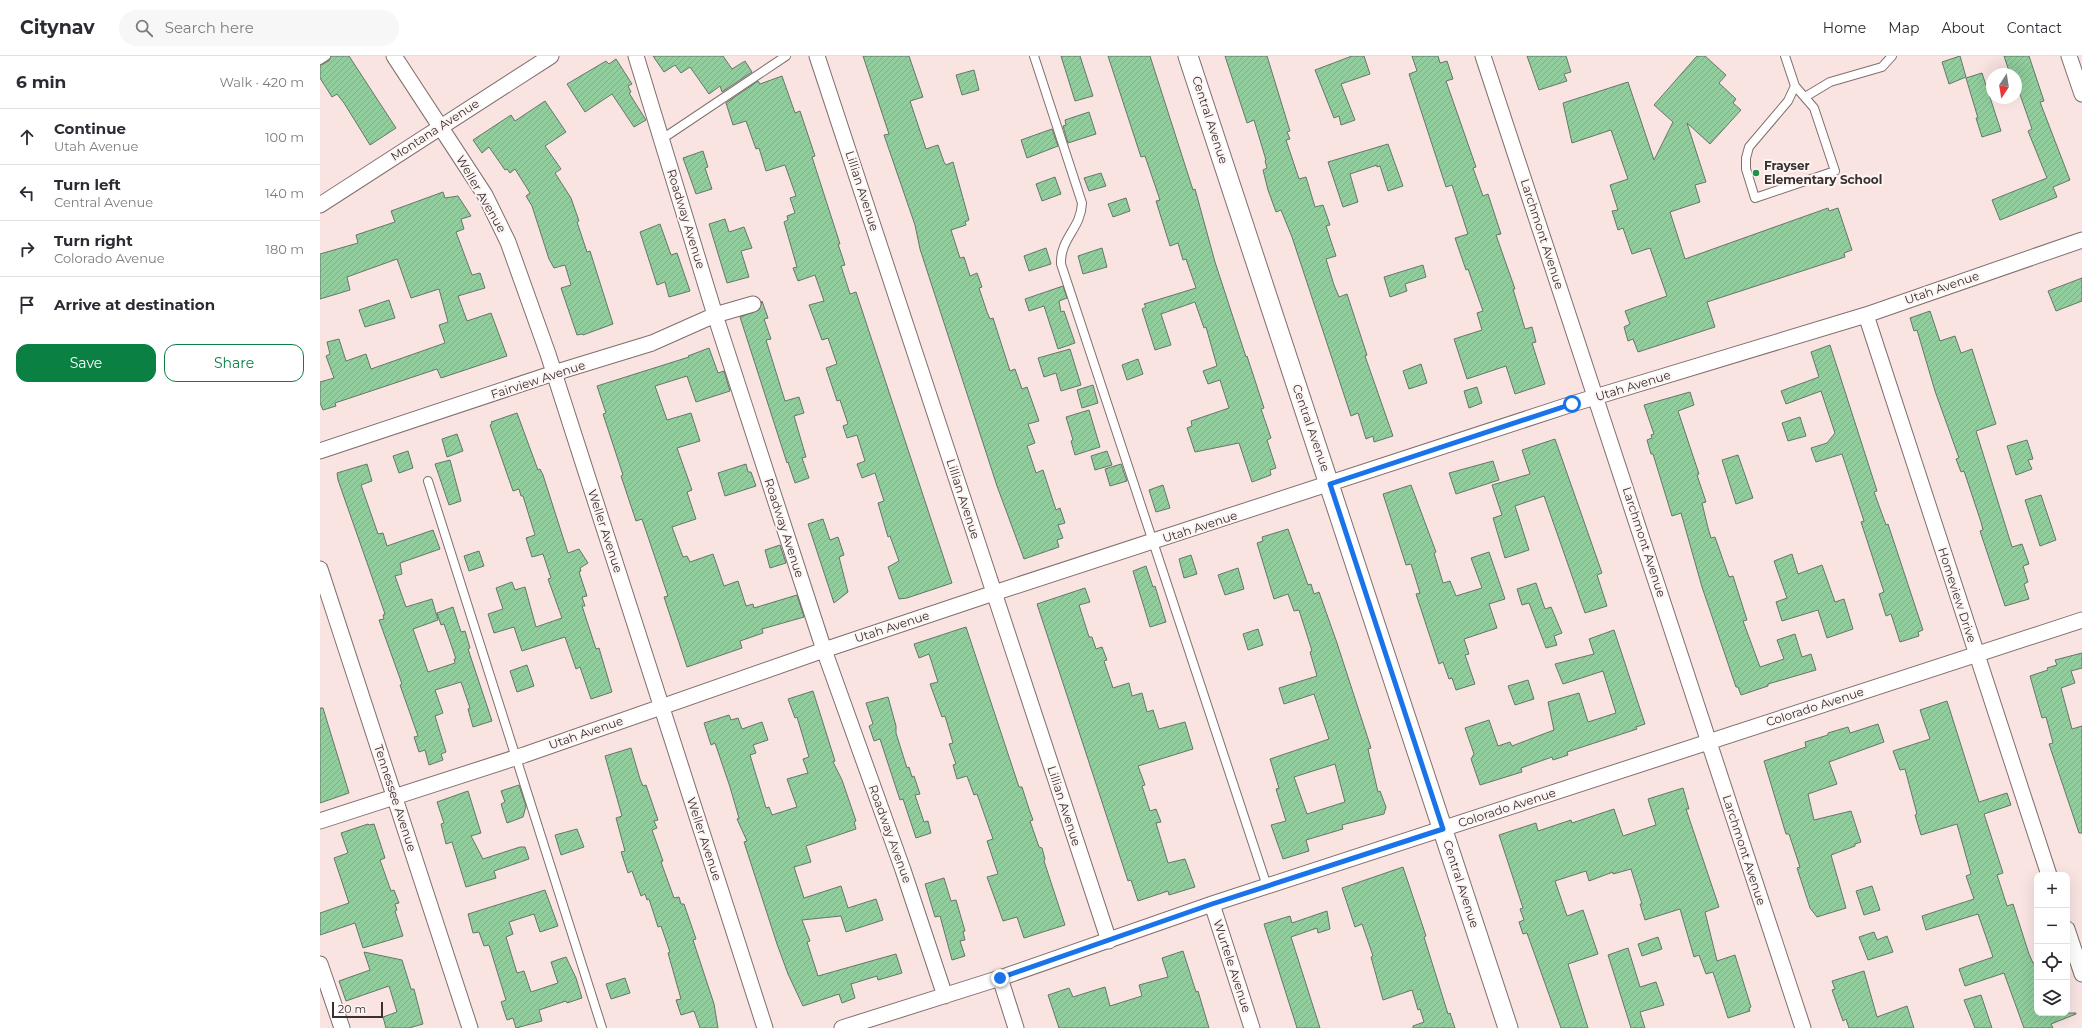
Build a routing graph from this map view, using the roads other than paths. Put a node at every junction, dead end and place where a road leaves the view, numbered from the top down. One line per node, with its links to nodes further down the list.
1 (326, 56): 13 (lane)
2 (394, 56): 17 (street, Weller Avenue)
3 (551, 56): 17 (street, Montana Avenue)
4 (636, 56): 18 (street, Roadway Avenue)
5 (786, 56): 18 (lane)
6 (817, 56): 31 (street, Lillian Avenue)
7 (1034, 56): 29 (lane)
8 (1188, 56): 28 (street, Central Avenue)
9 (1483, 56): 25 (street, Larchmont Avenue)
10 (1784, 56): 14 (lane)
11 (1892, 56): 16 (lane)
12 (2069, 56): 15 (street)
13 (320, 60)
14 (1795, 86): 16 (lane); 16 (lane)
15 (2082, 94)
16 (1805, 97)
17 (440, 127): 19 (street, Montana Avenue); 24 (street, Weller Avenue)
18 (662, 139): 22 (street, Roadway Avenue)
19 (320, 205)
20 (2082, 240): 23 (street, Utah Avenue)
21 (753, 304): 22 (street, Fairview Avenue)
22 (715, 315): 24 (street, Fairview Avenue); 33 (street, Roadway Avenue)
23 (1866, 315): 25 (street, Utah Avenue); 34 (street, Homeview Drive)
24 (554, 373): 26 (street, Fairview Avenue); 35 (street, Weller Avenue)
25 (1596, 397): 28 (street, Utah Avenue); 36 (street, Larchmont Avenue)
26 (320, 451)
27 (428, 481): 37 (lane)
28 (1330, 484): 29 (street, Utah Avenue); 40 (street, Central Avenue)
29 (1154, 542): 31 (street, Utah Avenue); 42 (lane)
30 (320, 569): 38 (street, Tennessee Avenue)
31 (994, 593): 33 (street, Utah Avenue); 45 (street, Lillian Avenue)
32 (2082, 620): 34 (street, Colorado Avenue)
33 (824, 650): 35 (street, Utah Avenue); 49 (street, Roadway Avenue)
34 (1976, 655): 36 (street, Colorado Avenue); 41 (street, Homeview Drive)
35 (662, 707): 37 (street, Utah Avenue); 53 (street, Weller Avenue)
36 (1709, 742): 40 (street, Colorado Avenue); 58 (street, Larchmont Avenue)
37 (516, 757): 38 (street, Utah Avenue); 52 (lane)
38 (395, 796): 39 (street, Utah Avenue); 51 (street, Tennessee Avenue)
39 (320, 821)
40 (1443, 829): 42 (street, Colorado Avenue); 57 (street, Central Avenue)
41 (2048, 872)
42 (1267, 886): 43 (street, Colorado Avenue)
43 (1212, 904): 45 (street, Colorado Avenue); 56 (street, Wurtele Avenue)
44 (2070, 938): 47 (street)
45 (1109, 941): 48 (street, Colorado Avenue)
46 (320, 964): 50 (street)
47 (2082, 974)
48 (1000, 978): 49 (street, Colorado Avenue); 55 (street)
49 (945, 996): 54 (street, Colorado Avenue)
50 (342, 1028)
51 (470, 1028)
52 (602, 1028)
53 (765, 1028)
54 (842, 1028)
55 (1016, 1028)
56 (1252, 1028)
57 (1508, 1028)
58 (1803, 1028)

